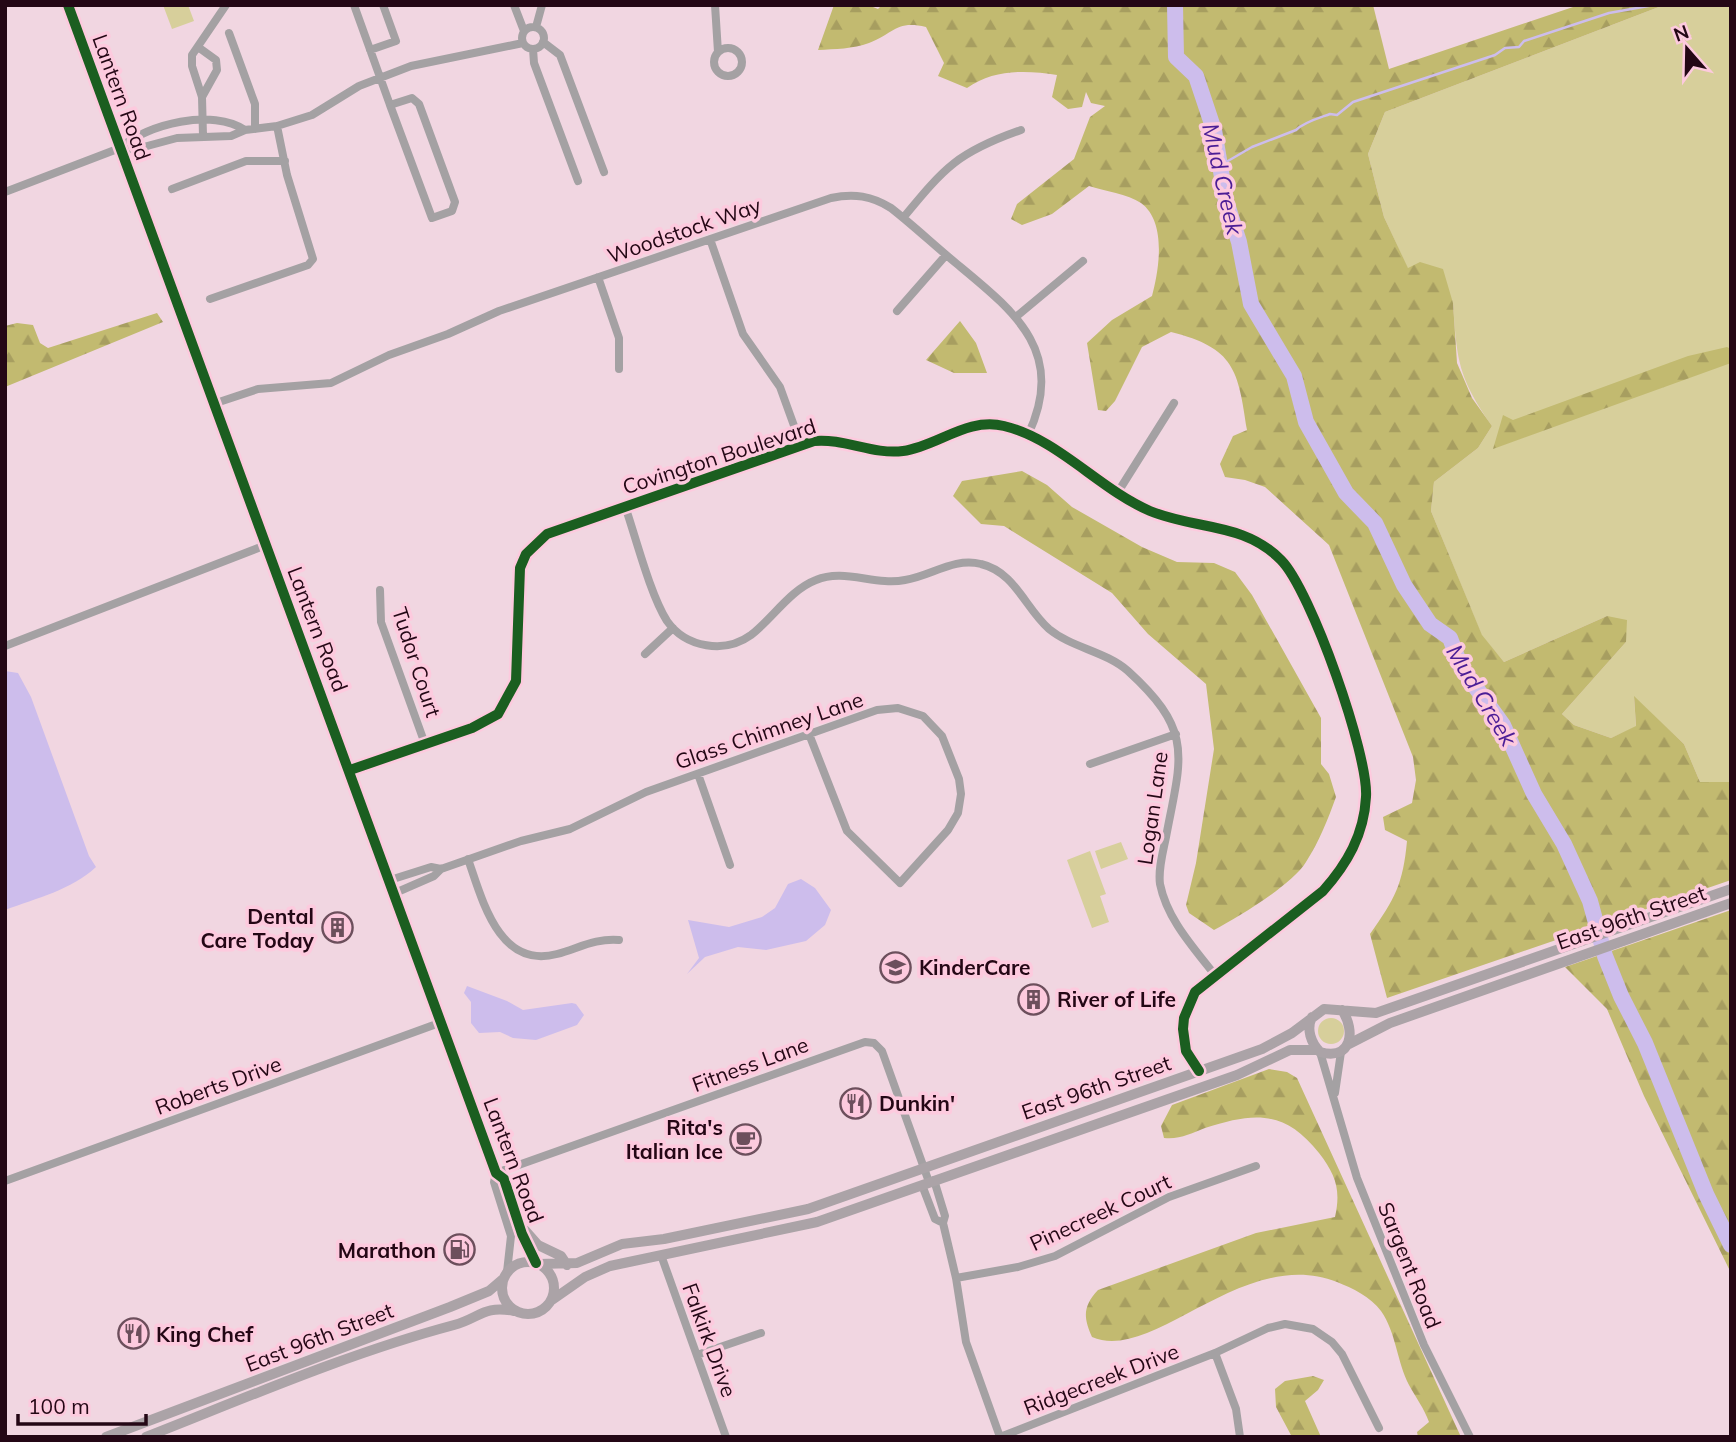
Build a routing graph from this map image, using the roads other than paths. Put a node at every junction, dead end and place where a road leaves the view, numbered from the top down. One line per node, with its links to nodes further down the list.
1 (68, 5): 25 (street, Lantern Road)
2 (226, 5): 13 (street)
3 (354, 5): 15 (street)
4 (383, 5): 15 (street)
5 (514, 5): 9 (street)
6 (542, 5): 8 (street)
7 (715, 5): 16 (street)
8 (536, 27): 9 (street); 12 (street)
9 (524, 31): 11 (street)
10 (229, 33): 22 (street)
11 (523, 43): 14 (street); 17 (street)
12 (543, 43): 14 (street); 27 (street)
13 (198, 47): 18 (street); 18 (street)
14 (533, 49): 28 (street)
15 (370, 50): 17 (street)
16 (718, 52)
17 (380, 77): 19 (street); 21 (street)
18 (202, 97): 20 (street)
19 (390, 105): 19 (street)
20 (203, 120): 22 (street); 24 (street); 25 (street)
21 (277, 126): 22 (street); 26 (street)
22 (250, 129): 24 (street)
23 (1021, 130): 31 (street)
24 (204, 136): 25 (street)
25 (120, 148): 30 (street); 41 (street, Lantern Road)
26 (285, 161): 29 (street); 36 (street)
27 (604, 172)
28 (578, 181)
29 (172, 189)
30 (5, 192)
31 (903, 218): 32 (street, Woodstock Way); 33 (street, Woodstock Way)
32 (710, 239): 35 (street, Woodstock Way); 43 (street)
33 (946, 255): 37 (street); 38 (street, Woodstock Way)
34 (1083, 261): 38 (street)
35 (598, 277): 39 (street); 41 (street, Woodstock Way)
36 (211, 299)
37 (897, 311)
38 (1017, 316): 42 (street, Woodstock Way)
39 (619, 369)
40 (1174, 403): 44 (street)
41 (213, 404): 46 (street, Lantern Road)
42 (1028, 435): 43 (street, Covington Boulevard); 44 (street, Covington Boulevard)
43 (800, 445): 45 (street, Covington Boulevard)
44 (1118, 492): 66 (street, Covington Boulevard)
45 (625, 506): 48 (street); 53 (street, Covington Boulevard)
46 (266, 545): 49 (street); 55 (street, Lantern Road)
47 (380, 590): 53 (street, Tudor Court)
48 (673, 628): 50 (street); 52 (street, Logan Lane)
49 (5, 646)
50 (645, 654)
51 (809, 734): 51 (street, Glass Chimney Lane); 56 (street, Glass Chimney Lane)
52 (1177, 734): 54 (street); 66 (street, Logan Lane)
53 (425, 744): 55 (street, Covington Boulevard)
54 (1090, 764)
55 (350, 770): 60 (street, Lantern Road)
56 (698, 774): 57 (street, Glass Chimney Lane); 58 (street)
57 (468, 859): 59 (street, Glass Chimney Lane); 64 (street)
58 (730, 865)
59 (441, 869): 60 (street, Glass Chimney Lane); 62 (street, Glass Chimney Lane)
60 (390, 880): 62 (street, Lantern Road)
61 (1731, 889): 65 (main road, East 96th Street)
62 (395, 893): 69 (street, Lantern Road)
63 (1731, 902): 65 (main road, East 96th Street)
64 (619, 940)
65 (1572, 952): 67 (main road, East 96th Street); 70 (main road, East 96th Street)
66 (1214, 974): 72 (street, Covington Boulevard)
67 (1342, 1010): 68 (main road, East 96th Street); 70 (main road)
68 (1312, 1017): 71 (main road); 73 (main road, East 96th Street)
69 (442, 1022): 79 (street, Lantern Road); 80 (street, Roberts Drive)
70 (1345, 1048): 71 (main road, East 96th Street); 75 (street, Sargent Road)
71 (1319, 1051): 75 (street, Sargent Road); 76 (main road, East 96th Street)
72 (1191, 1060): 73 (street, Covington Boulevard); 74 (street)
73 (1199, 1071): 74 (main road, East 96th Street); 76 (main road)
74 (1185, 1077): 78 (main road, East 96th Street)
75 (1335, 1100): 99 (street, Sargent Road)
76 (1135, 1111): 81 (main road, East 96th Street)
77 (1256, 1166): 87 (street, Pinecreek Court)
78 (925, 1168): 79 (street, Fitness Lane); 81 (street, Fitness Lane); 85 (main road, East 96th Street)
79 (496, 1173): 82 (street, Lantern Road); 86 (street, Lantern Road)
80 (5, 1181)
81 (929, 1182): 83 (main road, East 96th Street); 87 (street, Fitness Lane)
82 (523, 1228): 84 (street, Lantern Road); 85 (main road)
83 (661, 1255): 88 (main road, East 96th Street); 92 (street, Falkirk Drive)
84 (537, 1263): 85 (main road, East 96th Street); 86 (main road); 88 (main road)
85 (567, 1265)
86 (505, 1275): 89 (main road); 94 (main road, East 96th Street)
87 (956, 1278): 97 (street, Fitness Lane)
88 (552, 1300): 89 (main road)
89 (514, 1311): 95 (main road, East 96th Street)
90 (761, 1333): 92 (street)
91 (1215, 1353): 93 (street, Ridgecreek Drive); 97 (street, Ridgecreek Drive); 98 (street)
92 (698, 1356): 96 (street, Falkirk Drive)
93 (1378, 1428)
94 (106, 1437)
95 (146, 1437)
96 (726, 1437)
97 (1000, 1437)
98 (1240, 1437)
99 (1470, 1437)

